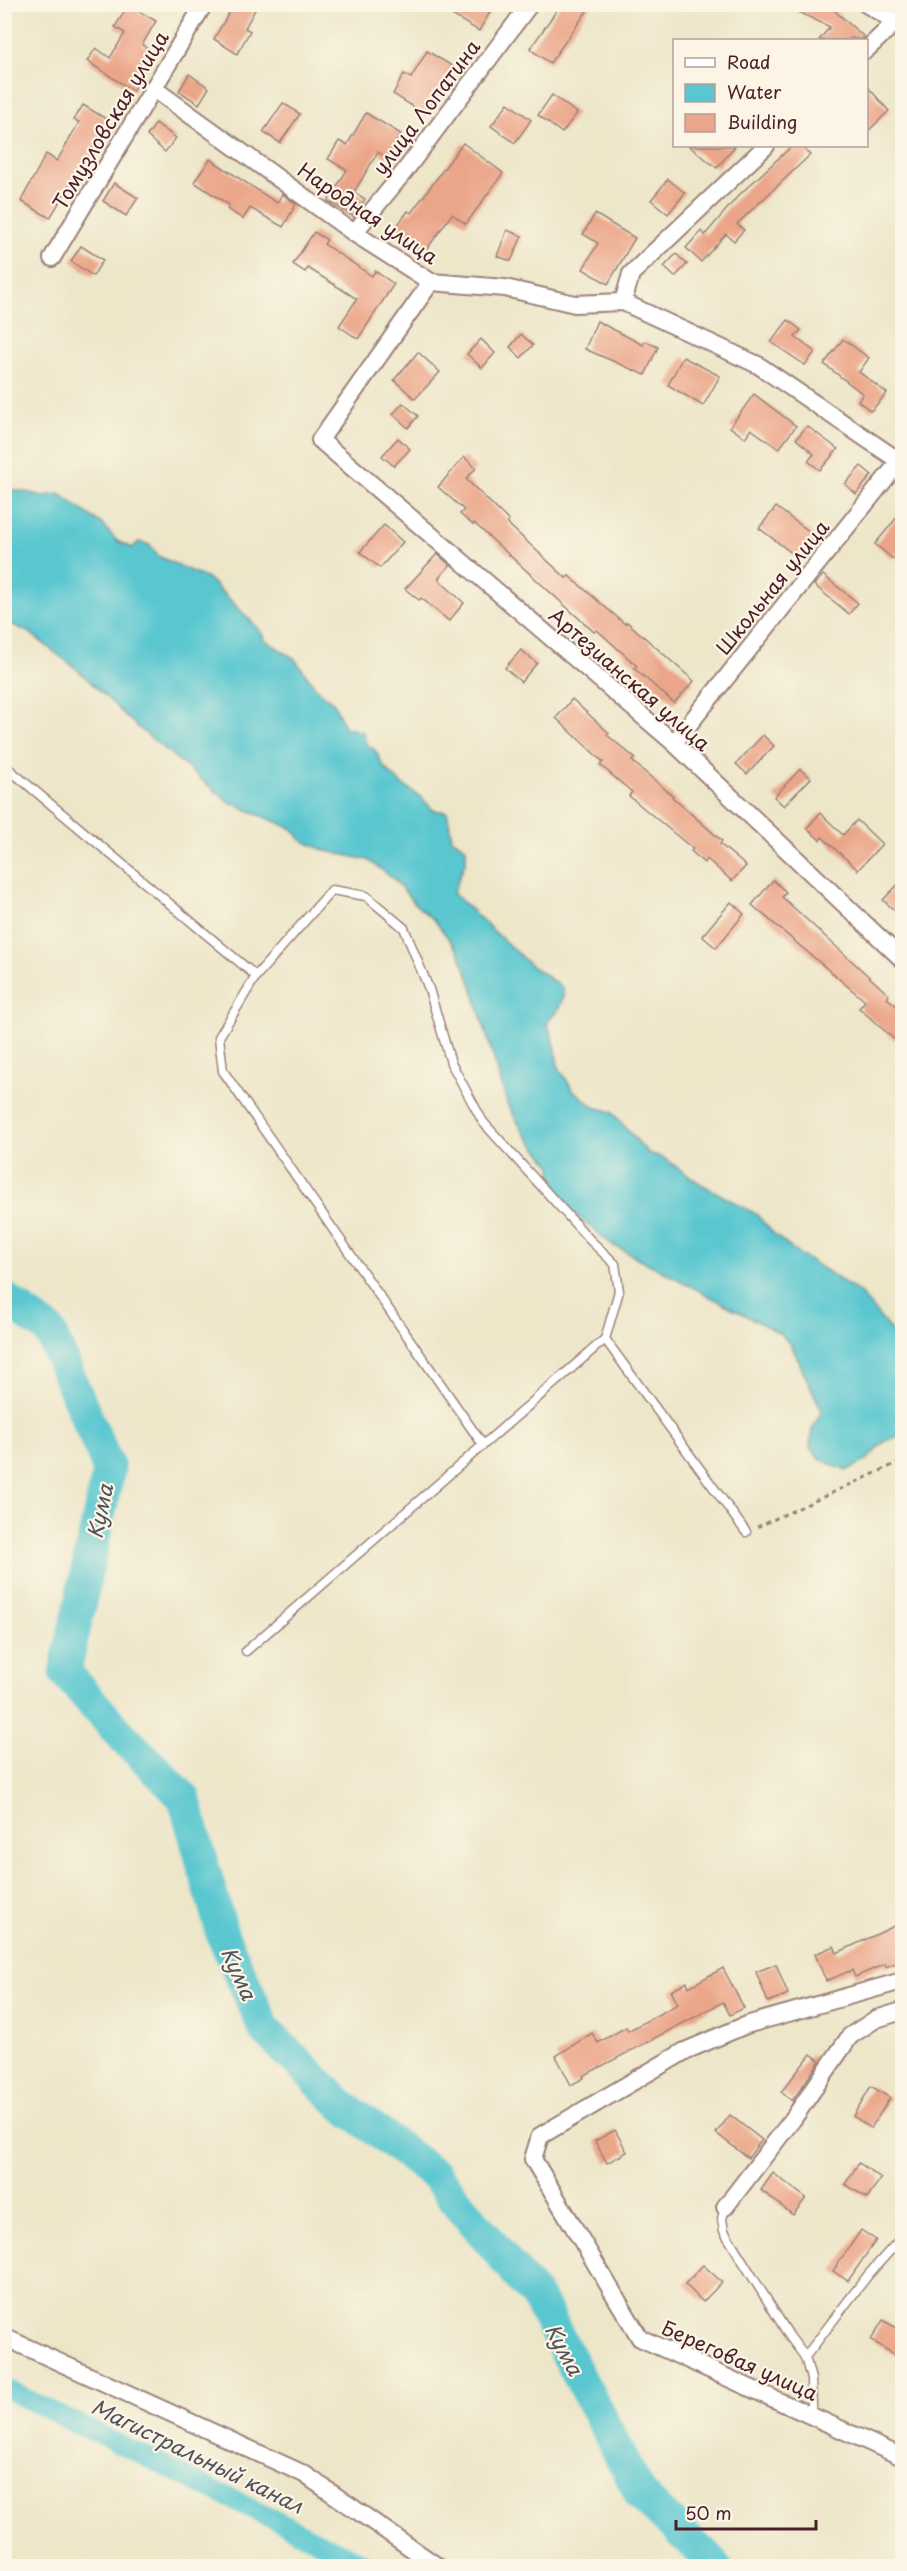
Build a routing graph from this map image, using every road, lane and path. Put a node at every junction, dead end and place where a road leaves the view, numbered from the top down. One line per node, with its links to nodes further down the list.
1 (204, 4): 6 (street, Томузловская улица)
2 (530, 4): 8 (street, улица Лопатина)
3 (866, 4): 4 (street)
4 (900, 22): 5 (street)
5 (868, 49)
6 (153, 88): 8 (street, Народная улица); 9 (street, Томузловская улица)
7 (765, 147): 11 (street)
8 (354, 233): 10 (street, Народная улица)
9 (52, 258)
10 (431, 282): 11 (street, Народная улица); 13 (street, Артезианская улица)
11 (623, 302): 12 (street, Народная улица)
12 (902, 460): 13 (street, Школьная улица)
13 (674, 743): 15 (street, Артезианская улица)
14 (4, 765): 16 (lane)
15 (903, 959)
16 (256, 976): 17 (lane); 18 (lane)
17 (605, 1339): 18 (lane); 20 (lane)
18 (483, 1445): 21 (lane)
19 (903, 1461): 20 (path)
20 (746, 1532)
21 (246, 1651)
22 (903, 1981): 28 (street, Береговая улица)
23 (903, 2011): 24 (street)
24 (725, 2207): 27 (lane)
25 (903, 2237): 27 (lane)
26 (4, 2337): 30 (street)
27 (804, 2357): 28 (lane)
28 (808, 2414): 29 (street, Береговая улица)
29 (903, 2457)
30 (437, 2566)

